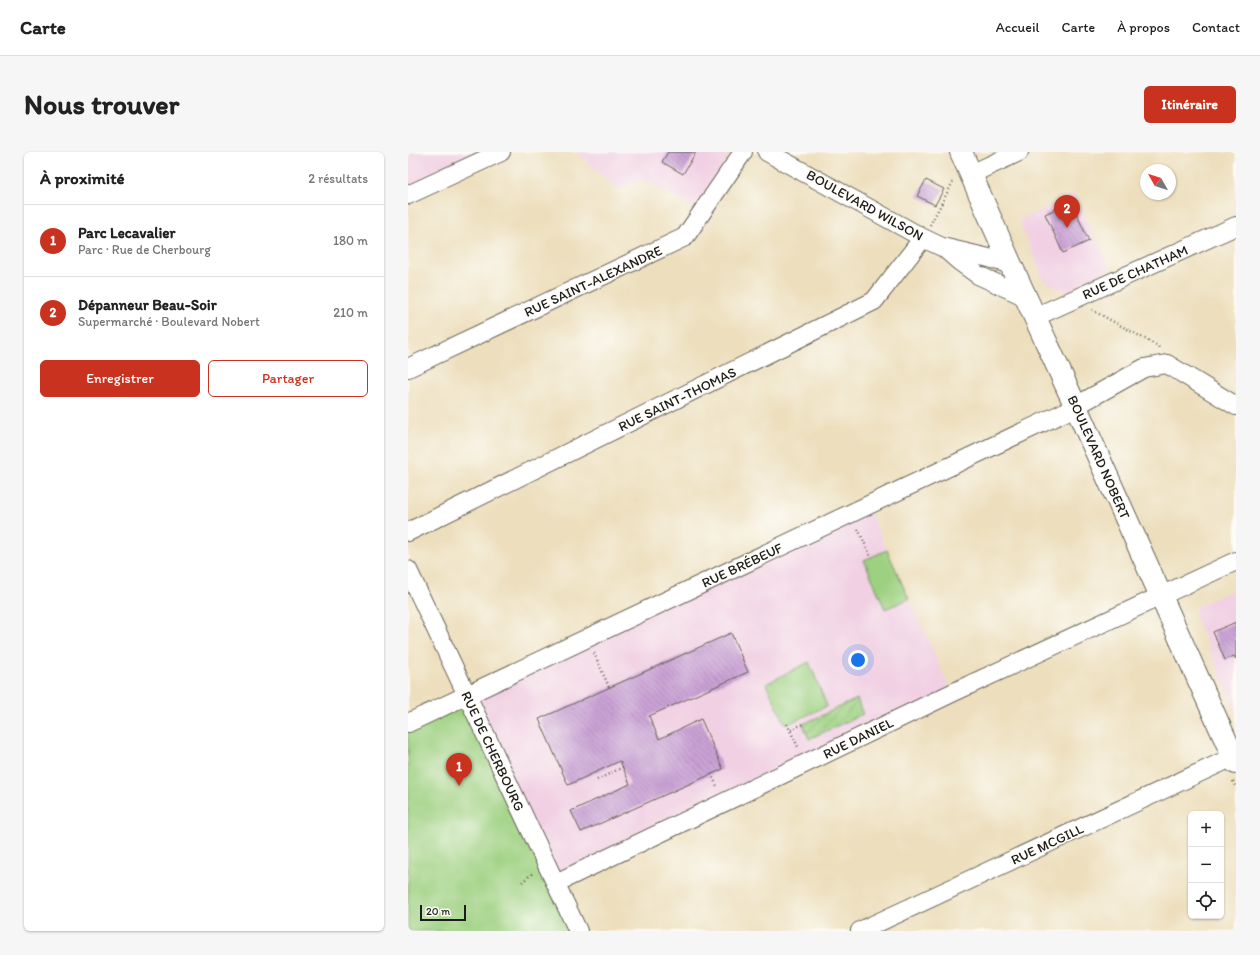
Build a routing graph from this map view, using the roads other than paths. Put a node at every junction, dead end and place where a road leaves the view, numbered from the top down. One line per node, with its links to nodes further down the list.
1 (501, 152): 6 (street)
2 (743, 152): 13 (street, RUE SAINT-ALEXANDRE)
3 (766, 152): 8 (street, BOULEVARD WILSON)
4 (1019, 152): 5 (street)
5 (966, 162): 10 (street, BOULEVARD NOBERT)
6 (408, 195)
7 (1236, 226): 12 (street, RUE DE CHATHAM)
8 (923, 238): 9 (street, BOULEVARD WILSON); 16 (street, RUE SAINT-THOMAS)
9 (942, 247): 10 (street, BOULEVARD WILSON); 11 (street, BOULEVARD WILSON)
10 (1010, 265): 11 (street, BOULEVARD NOBERT)
11 (1026, 297): 12 (street, BOULEVARD NOBERT)
12 (1035, 317): 15 (street, BOULEVARD NOBERT)
13 (408, 368)
14 (1236, 406): 15 (street)
15 (1076, 407): 19 (street, BOULEVARD NOBERT); 20 (street, RUE BRÉBEUF)
16 (408, 532)
17 (1236, 561): 19 (street, RUE DANIEL)
18 (408, 570): 20 (street, RUE DE CHERBOURG)
19 (1161, 596): 22 (street, BOULEVARD NOBERT); 23 (street, RUE DANIEL)
20 (467, 695): 21 (street, RUE BRÉBEUF); 23 (street, RUE DE CHERBOURG)
21 (408, 723)
22 (1233, 749): 25 (street, RUE MCGILL)
23 (556, 883): 24 (street, RUE DE CHERBOURG)
24 (578, 931)
25 (860, 931)

